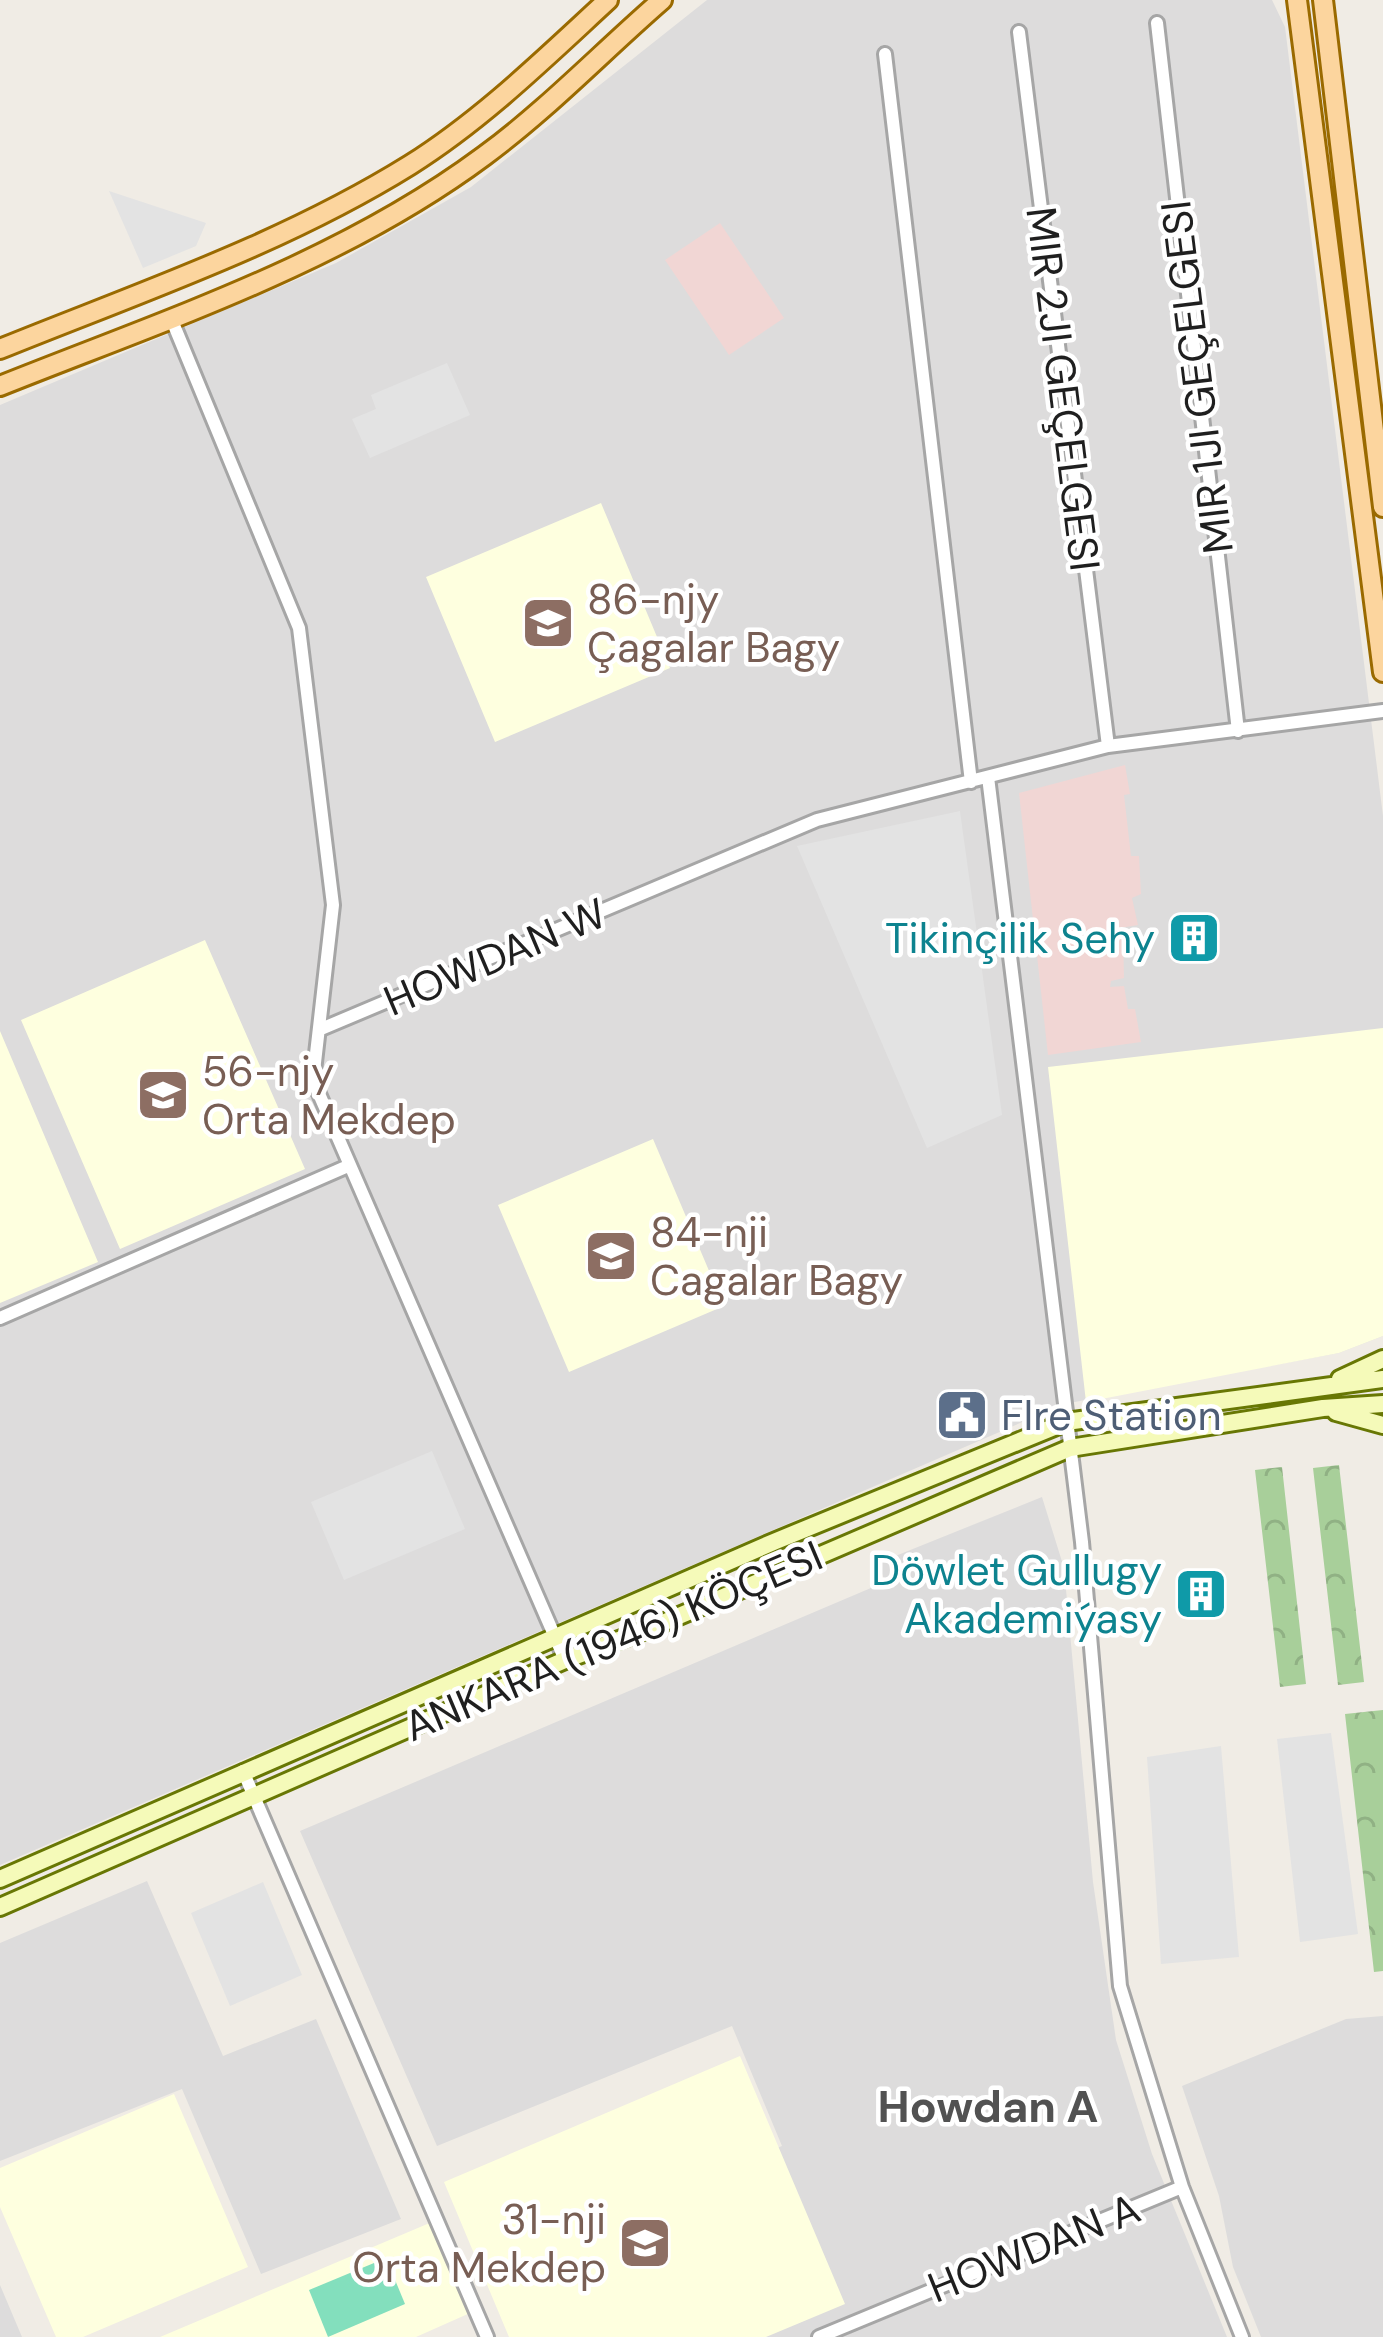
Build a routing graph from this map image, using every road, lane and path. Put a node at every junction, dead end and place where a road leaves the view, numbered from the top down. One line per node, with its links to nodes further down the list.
1 (608, 0): 9 (main road)
2 (1297, 0): 12 (main road)
3 (1323, 0): 11 (main road)
4 (662, 2): 8 (main road)
5 (1157, 23): 15 (street, MIR 1JI GEÇELGESI)
6 (1019, 32): 16 (street, MIR 2JI GEÇELGESI)
7 (885, 54): 18 (street)
8 (171, 317): 10 (main road); 19 (street, HOWDAN W)
9 (0, 349)
10 (0, 386)
11 (1383, 511): 12 (street)
12 (1360, 518): 13 (main road)
13 (1383, 672)
14 (1383, 711): 15 (street, HOWDAN W)
15 (1238, 731): 16 (street, HOWDAN W)
16 (1108, 746): 17 (street, HOWDAN W)
17 (988, 777): 18 (street, HOWDAN W); 27 (street)
18 (971, 782): 19 (street, HOWDAN W)
19 (321, 1029): 20 (street)
20 (348, 1166): 21 (street); 30 (street)
21 (0, 1318)
22 (1383, 1359): 24 (main road)
23 (1383, 1379): 24 (main road, ANKARA (1946) KÖÇESI)
24 (1321, 1388): 27 (main road, ANKARA (1946) KÖÇESI)
25 (1383, 1404): 26 (main road, ANKARA (1946) KÖÇESI)
26 (1323, 1408): 28 (main road); 29 (main road, ANKARA (1946) KÖÇESI)
27 (1066, 1422): 29 (street); 30 (main road, ANKARA (1946) KÖÇESI)
28 (1383, 1425)
29 (1070, 1448): 31 (main road, ANKARA (1946) KÖÇESI); 36 (street)
30 (556, 1637): 31 (street); 32 (main road, ANKARA (1946) KÖÇESI)
31 (565, 1660): 33 (main road, ANKARA (1946) KÖÇESI)
32 (242, 1771): 33 (street); 34 (main road, ANKARA (1946) KÖÇESI)
33 (253, 1796): 35 (main road, ANKARA (1946) KÖÇESI); 37 (street)
34 (0, 1879)
35 (0, 1907)
36 (1182, 2187): 38 (street, HOWDAN A); 39 (street)
37 (487, 2337)
38 (819, 2337)
39 (1242, 2337)

